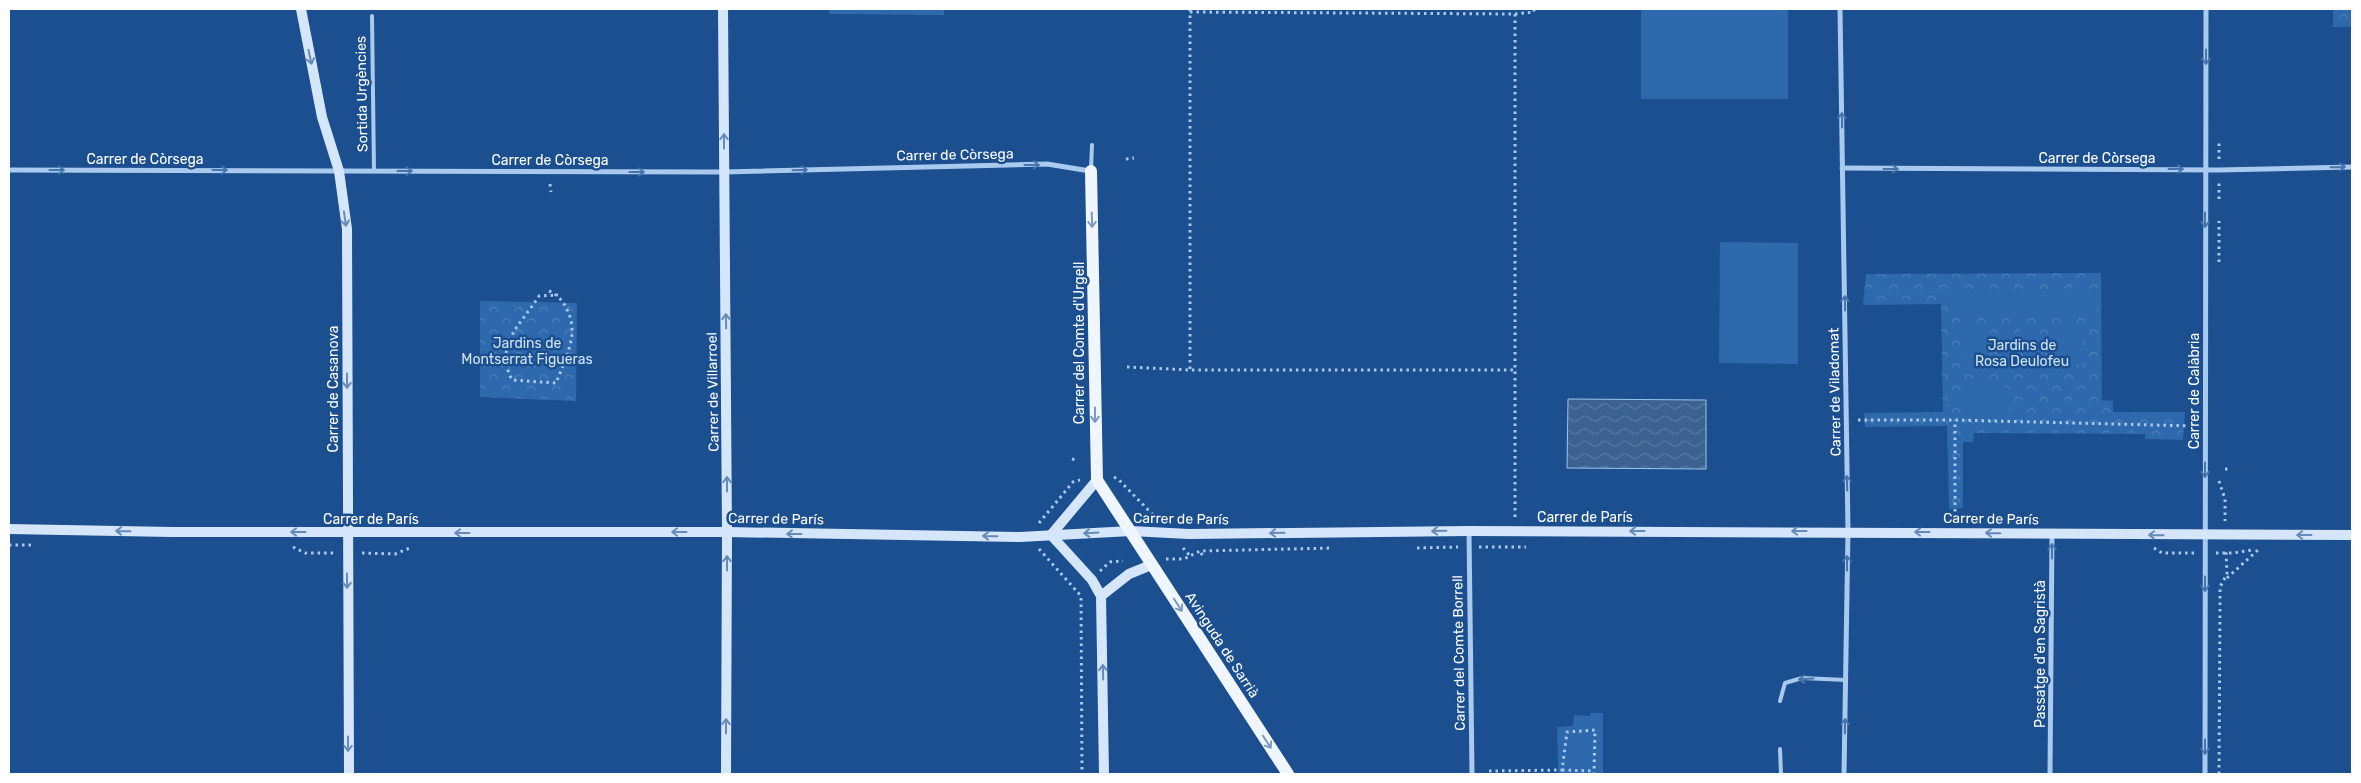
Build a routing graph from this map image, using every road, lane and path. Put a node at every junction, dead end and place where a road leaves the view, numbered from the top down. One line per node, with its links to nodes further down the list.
1 (301, 9): 17 (main road, Carrer de Casanova, one-way to 17)
2 (723, 9): 20 (main road, Carrer de Villarroel, one-way to 2)
3 (1515, 9): 8 (path)
4 (1534, 9): 8 (path)
5 (1840, 9): 14 (street, Carrer de Viladomat, one-way to 5)
6 (2206, 9): 16 (street, Carrer de Calàbria, one-way to 16)
7 (1190, 10): 8 (path); 26 (path)
8 (1515, 14): 27 (path)
9 (372, 16): 18 (lane, Sortida Urgències)
10 (1092, 144): 19 (lane, Carrer del Comte d'Urgell)
11 (1134, 158): 12 (path)
12 (1126, 159)
13 (2352, 167): 16 (street, Carrer de Còrsega, one-way to 13)
14 (1842, 168): 16 (street, Carrer de Còrsega, one-way to 16); 42 (street, Carrer de Viladomat, one-way to 14)
15 (9, 170): 17 (street, Carrer de Còrsega, one-way to 17)
16 (2205, 170): 30 (street, Carrer de Calàbria, one-way to 30)
17 (339, 171): 18 (street, Carrer de Còrsega); 45 (main road, Carrer de Casanova, one-way to 45)
18 (374, 171): 20 (street, Carrer de Còrsega, one-way to 20)
19 (1091, 171): 20 (street, Carrer de Còrsega, one-way to 19); 34 (main road, Carrer del Comte d'Urgell, one-way to 34)
20 (724, 172): 43 (main road, Carrer de Villarroel, one-way to 20)
21 (550, 184): 22 (path)
22 (551, 192)
23 (549, 291): 24 (path)
24 (558, 294): 24 (path)
25 (1126, 367): 26 (path)
26 (1190, 370): 27 (path)
27 (1515, 370): 36 (path)
28 (1858, 420): 29 (path)
29 (1955, 420): 30 (path); 37 (path)
30 (2205, 426): 49 (street, Carrer de Calàbria, one-way to 49)
31 (2218, 476): 35 (path)
32 (1115, 477): 38 (path)
33 (1076, 480): 39 (path)
34 (1097, 480): 44 (main road); 47 (main road)
35 (2225, 503)
36 (1514, 517)
37 (1955, 518)
38 (1157, 519)
39 (1039, 522)
40 (9, 529): 45 (main road, Carrer de París, one-way to 40)
41 (1469, 531): 42 (main road, Carrer de París, one-way to 41); 44 (main road, Carrer de París, one-way to 44); 77 (street, Carrer del Comte Borrell)
42 (1848, 531): 46 (main road, Carrer de París, one-way to 42); 66 (street, Carrer de Viladomat, one-way to 42)
43 (728, 532): 45 (main road, Carrer de París, one-way to 45); 47 (main road, Carrer de París, one-way to 43); 73 (main road, Carrer de Villarroel, one-way to 43)
44 (1131, 532): 47 (main road, Carrer de París, one-way to 47); 62 (main road, Avinguda de Sarrià)
45 (347, 533): 72 (main road, Carrer de Casanova, one-way to 72)
46 (2052, 533): 49 (main road, Carrer de París, one-way to 46); 80 (street, Passatge d'en Sagristà, one-way to 46)
47 (1051, 535): 65 (main road)
48 (2352, 535): 49 (main road, Carrer de París, one-way to 49)
49 (2205, 536): 81 (street, Carrer de Calàbria, one-way to 81)
50 (9, 545): 51 (path)
51 (27, 546)
52 (1039, 548): 74 (path)
53 (1339, 548): 59 (path)
54 (1408, 548): 55 (path)
55 (1426, 548)
56 (2226, 549): 64 (path)
57 (2260, 549): 64 (path)
58 (1201, 553): 60 (path)
59 (1191, 557)
60 (1204, 558)
61 (1120, 561): 63 (path)
62 (1151, 564): 65 (main road); 76 (main road, Avinguda de Sarrià, one-way to 76)
63 (1100, 571)
64 (2225, 579): 82 (path)
65 (1101, 596): 75 (main road, one-way to 65)
66 (1846, 680): 67 (lane, one-way to 67); 79 (street, Carrer de Viladomat, one-way to 66)
67 (1780, 701)
68 (1780, 749): 78 (lane)
69 (1562, 770): 70 (path); 71 (path); 71 (path)
70 (1489, 772)
71 (1594, 773)
72 (349, 774)
73 (726, 774)
74 (1082, 774)
75 (1104, 774)
76 (1288, 774)
77 (1472, 774)
78 (1781, 774)
79 (1844, 774)
80 (2050, 774)
81 (2205, 774)
82 (2219, 774)

